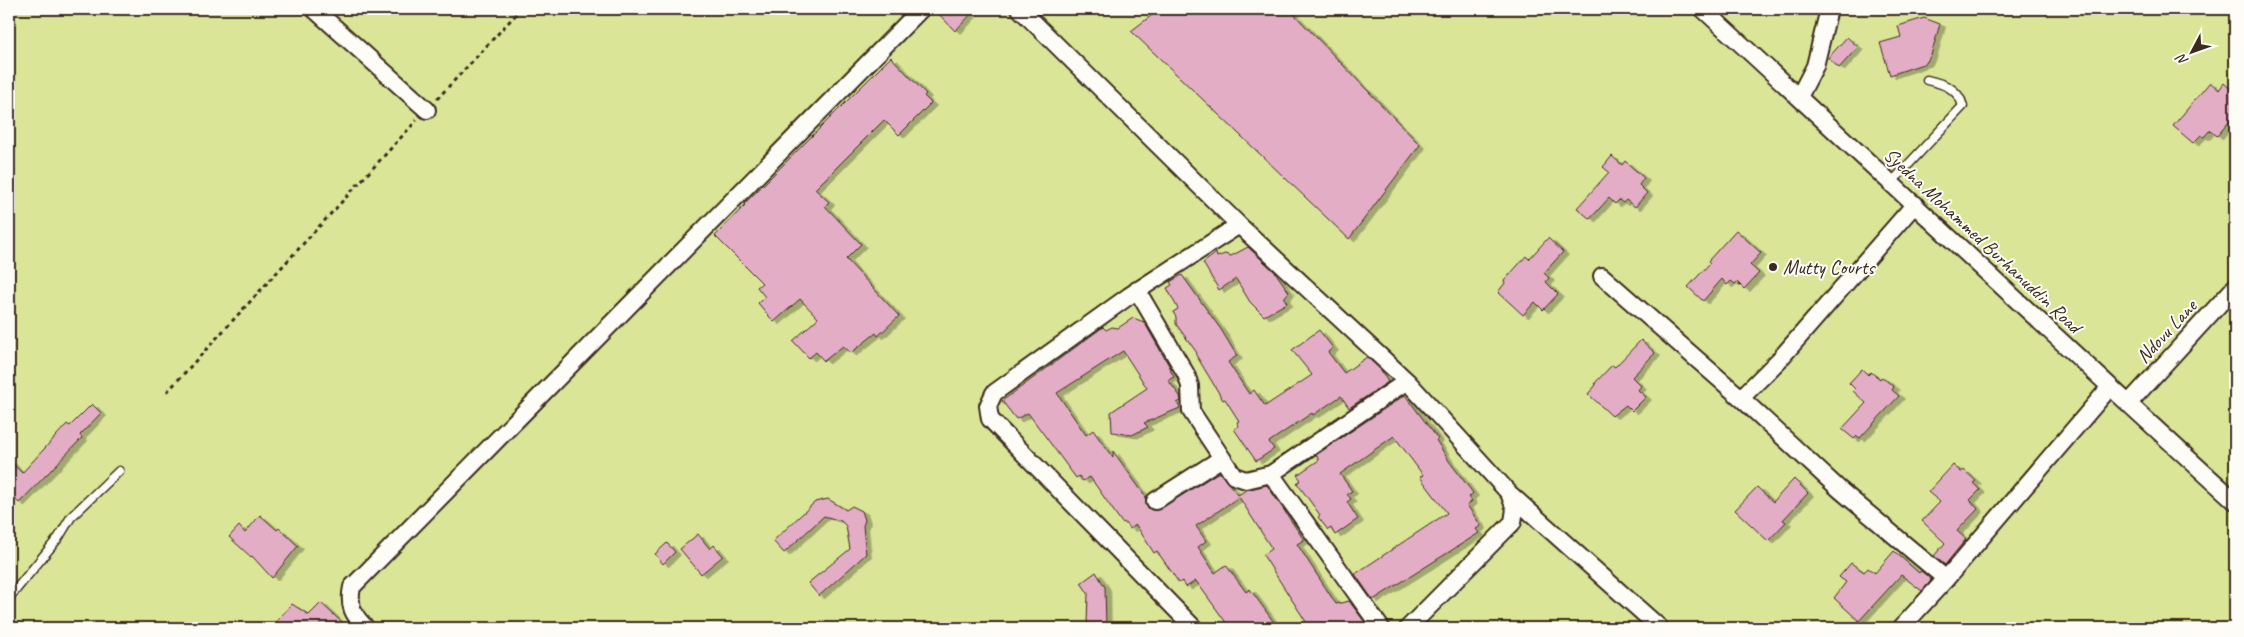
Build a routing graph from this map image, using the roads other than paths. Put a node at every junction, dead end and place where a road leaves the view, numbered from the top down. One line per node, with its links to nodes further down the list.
1 (314, 9): 8 (street)
2 (922, 9): 27 (street)
3 (1020, 9): 11 (street)
4 (1703, 9): 7 (street, Syedna Mohammed Burhanuddin Road)
5 (1829, 9): 7 (street)
6 (1927, 80): 9 (lane)
7 (1799, 98): 9 (street, Syedna Mohammed Burhanuddin Road)
8 (427, 110)
9 (1892, 182): 10 (street, Syedna Mohammed Burhanuddin Road)
10 (1915, 204): 16 (street, Syedna Mohammed Burhanuddin Road); 17 (street)
11 (1239, 225): 14 (street); 15 (street)
12 (1602, 276): 17 (street)
13 (2235, 287): 18 (street, Ndovu Lane)
14 (1137, 290): 19 (street); 28 (street)
15 (1407, 381): 21 (street); 22 (street)
16 (2110, 387): 18 (street, Syedna Mohammed Burhanuddin Road); 25 (street)
17 (1741, 398): 25 (street)
18 (2128, 404): 24 (street, Syedna Mohammed Burhanuddin Road)
19 (1222, 458): 21 (street); 23 (street)
20 (119, 471): 26 (lane)
21 (1271, 474): 29 (street)
22 (1510, 493): 30 (street); 31 (street)
23 (1155, 501)
24 (2235, 501)
25 (1946, 579): 32 (street)
26 (9, 598)
27 (366, 628)
28 (1194, 628)
29 (1381, 628)
30 (1408, 628)
31 (1660, 628)
32 (1901, 628)

